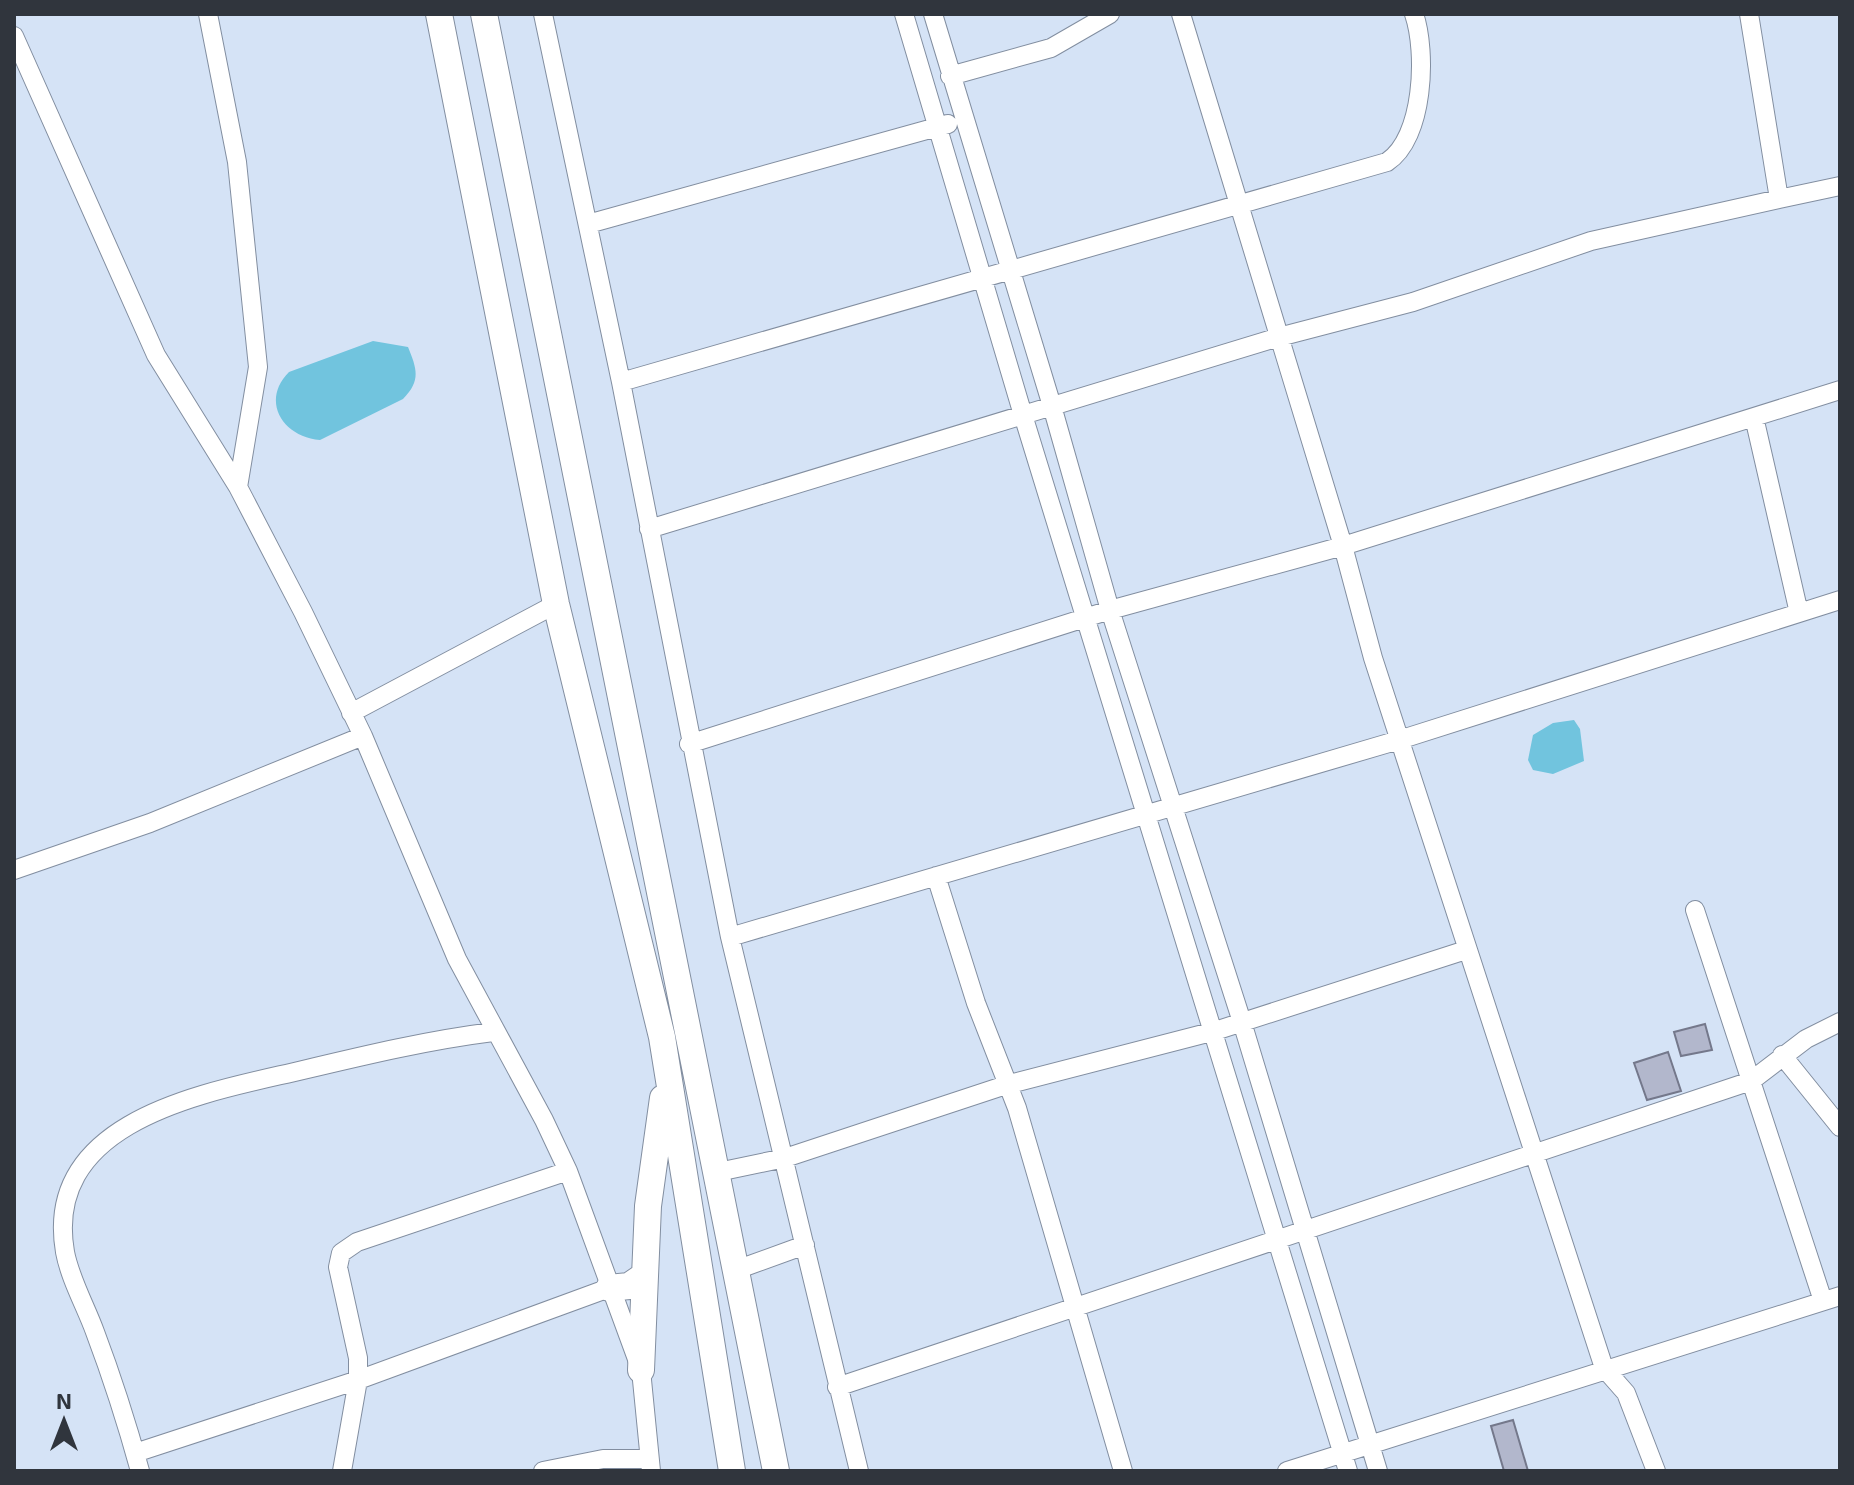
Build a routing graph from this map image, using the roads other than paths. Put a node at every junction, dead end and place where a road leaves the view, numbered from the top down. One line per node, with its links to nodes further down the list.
1 (208, 14): 27 (street)
2 (439, 14): 31 (highway)
3 (484, 14): 58 (highway)
4 (543, 14): 18 (street)
5 (904, 14): 14 (street)
6 (933, 14): 12 (street)
7 (1110, 14): 12 (street)
8 (1181, 14): 17 (street)
9 (1414, 14): 17 (street)
10 (1749, 14): 16 (street)
11 (14, 36): 27 (street)
12 (950, 76): 13 (street)
13 (965, 119): 14 (street); 19 (street)
14 (938, 126): 18 (street); 20 (street)
15 (1840, 186): 16 (street)
16 (1779, 199): 21 (street)
17 (1239, 203): 19 (street); 21 (street)
18 (588, 224): 22 (street)
19 (1010, 269): 20 (street); 24 (street)
20 (982, 276): 22 (street); 25 (street)
21 (1279, 337): 24 (street); 29 (street)
22 (621, 382): 28 (street)
23 (1840, 390): 26 (street)
24 (1052, 406): 25 (street); 32 (street)
25 (1023, 415): 28 (street); 34 (street)
26 (1754, 417): 29 (street); 33 (street)
27 (238, 487): 35 (street)
28 (649, 529): 38 (street)
29 (1343, 546): 32 (street); 37 (street)
30 (1840, 600): 33 (street)
31 (556, 604): 35 (street); 51 (highway)
32 (1110, 610): 34 (street); 39 (street)
33 (1799, 613): 37 (street)
34 (1086, 618): 38 (street); 40 (street)
35 (351, 713): 36 (street)
36 (363, 736): 41 (street); 49 (street)
37 (1399, 740): 39 (street); 45 (street)
38 (689, 744): 44 (street)
39 (1174, 807): 40 (street); 46 (street)
40 (1149, 814): 42 (street); 48 (street)
41 (14, 870)
42 (936, 876): 44 (street); 53 (street)
43 (1695, 910): 52 (street)
44 (730, 937): 56 (street)
45 (1466, 950): 46 (street); 55 (street)
46 (1242, 1022): 48 (street); 59 (street)
47 (1840, 1022): 50 (street)
48 (1215, 1031): 53 (street); 60 (street)
49 (493, 1032): 57 (street); 72 (street)
50 (1782, 1055): 52 (street); 54 (street)
51 (667, 1070): 63 (highway); 77 (highway)
52 (1751, 1081): 55 (street); 65 (street)
53 (1006, 1085): 56 (street); 66 (street)
54 (1840, 1127)
55 (1534, 1152): 59 (street); 67 (street)
56 (785, 1158): 58 (street); 61 (street)
57 (568, 1171): 64 (street); 69 (street)
58 (718, 1172): 62 (highway)
59 (1302, 1229): 60 (street); 71 (street)
60 (1278, 1237): 66 (street); 73 (street)
61 (805, 1245): 62 (street); 70 (street)
62 (736, 1270): 78 (highway)
63 (645, 1275): 64 (highway); 68 (highway)
64 (609, 1288): 68 (street); 69 (street)
65 (1832, 1298): 67 (street)
66 (1074, 1305): 70 (street); 80 (street)
67 (1604, 1368): 71 (street); 83 (street)
68 (641, 1370): 74 (street)
69 (358, 1380): 72 (street); 75 (street)
70 (837, 1387): 79 (street)
71 (1370, 1447): 73 (street); 82 (street)
72 (138, 1462)
73 (1345, 1463): 81 (street)
74 (650, 1465): 76 (street)
75 (342, 1471)
76 (543, 1471)
77 (732, 1471)
78 (776, 1471)
79 (859, 1471)
80 (1123, 1471)
81 (1287, 1471)
82 (1378, 1471)
83 (1656, 1471)

